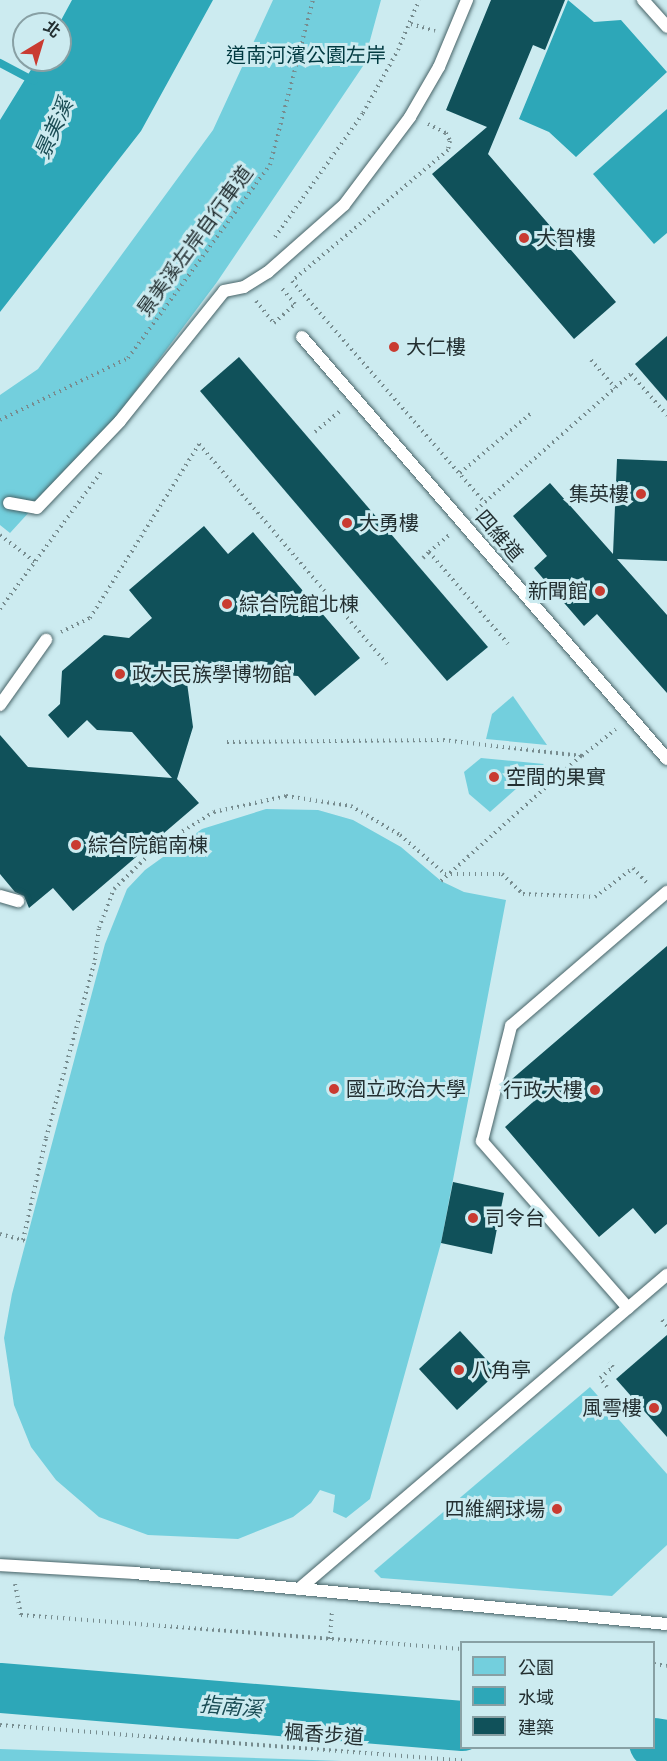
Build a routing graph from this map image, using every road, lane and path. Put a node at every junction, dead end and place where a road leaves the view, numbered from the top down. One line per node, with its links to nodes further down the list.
1 (313, 0): 16 (path, 景美溪左岸自行車道)
2 (418, 0): 7 (path)
3 (467, 0): 6 (lane)
4 (643, 0): 5 (lane)
5 (667, 27)
6 (411, 117): 8 (lane); 19 (path)
7 (269, 245)
8 (244, 287): 9 (path); 21 (lane)
9 (295, 304)
10 (302, 337): 13 (lane, 四維道)
11 (591, 360): 12 (path)
12 (615, 387): 15 (path); 20 (path)
13 (354, 398): 17 (path); 22 (lane, 四維道)
14 (530, 414): 19 (path)
15 (667, 415)
16 (0, 420)
17 (315, 432)
18 (106, 466): 26 (path)
19 (460, 473): 20 (path)
20 (484, 502): 22 (path)
21 (9, 503)
22 (462, 523): 24 (path); 32 (lane, 四維道)
23 (0, 535): 26 (path)
24 (429, 552): 25 (path); 29 (path)
25 (423, 558)
26 (35, 562): 27 (path)
27 (1, 606)
28 (46, 640): 30 (path); 31 (lane)
29 (508, 644)
30 (387, 664)
31 (0, 705)
32 (633, 720): 34 (lane, 四維道); 35 (path)
33 (228, 742): 35 (path)
34 (665, 754)
35 (582, 756): 36 (path)
36 (445, 874): 37 (path); 38 (path); 41 (path)
37 (441, 881)
38 (664, 895): 43 (lane)
39 (0, 896): 40 (lane)
40 (18, 901)
41 (0, 1234)
42 (667, 1275): 43 (lane)
43 (628, 1308): 49 (lane)
44 (662, 1320): 45 (path)
45 (667, 1326)
46 (609, 1362): 47 (path)
47 (607, 1387)
48 (5, 1565): 49 (lane); 52 (path)
49 (299, 1589): 51 (lane)
50 (333, 1601): 52 (path)
51 (667, 1624)
52 (330, 1639): 53 (path)
53 (460, 1649)
54 (0, 1725): 55 (path, 楓香步道)
55 (410, 1759): 56 (path, 楓香步道)
56 (466, 1761)

